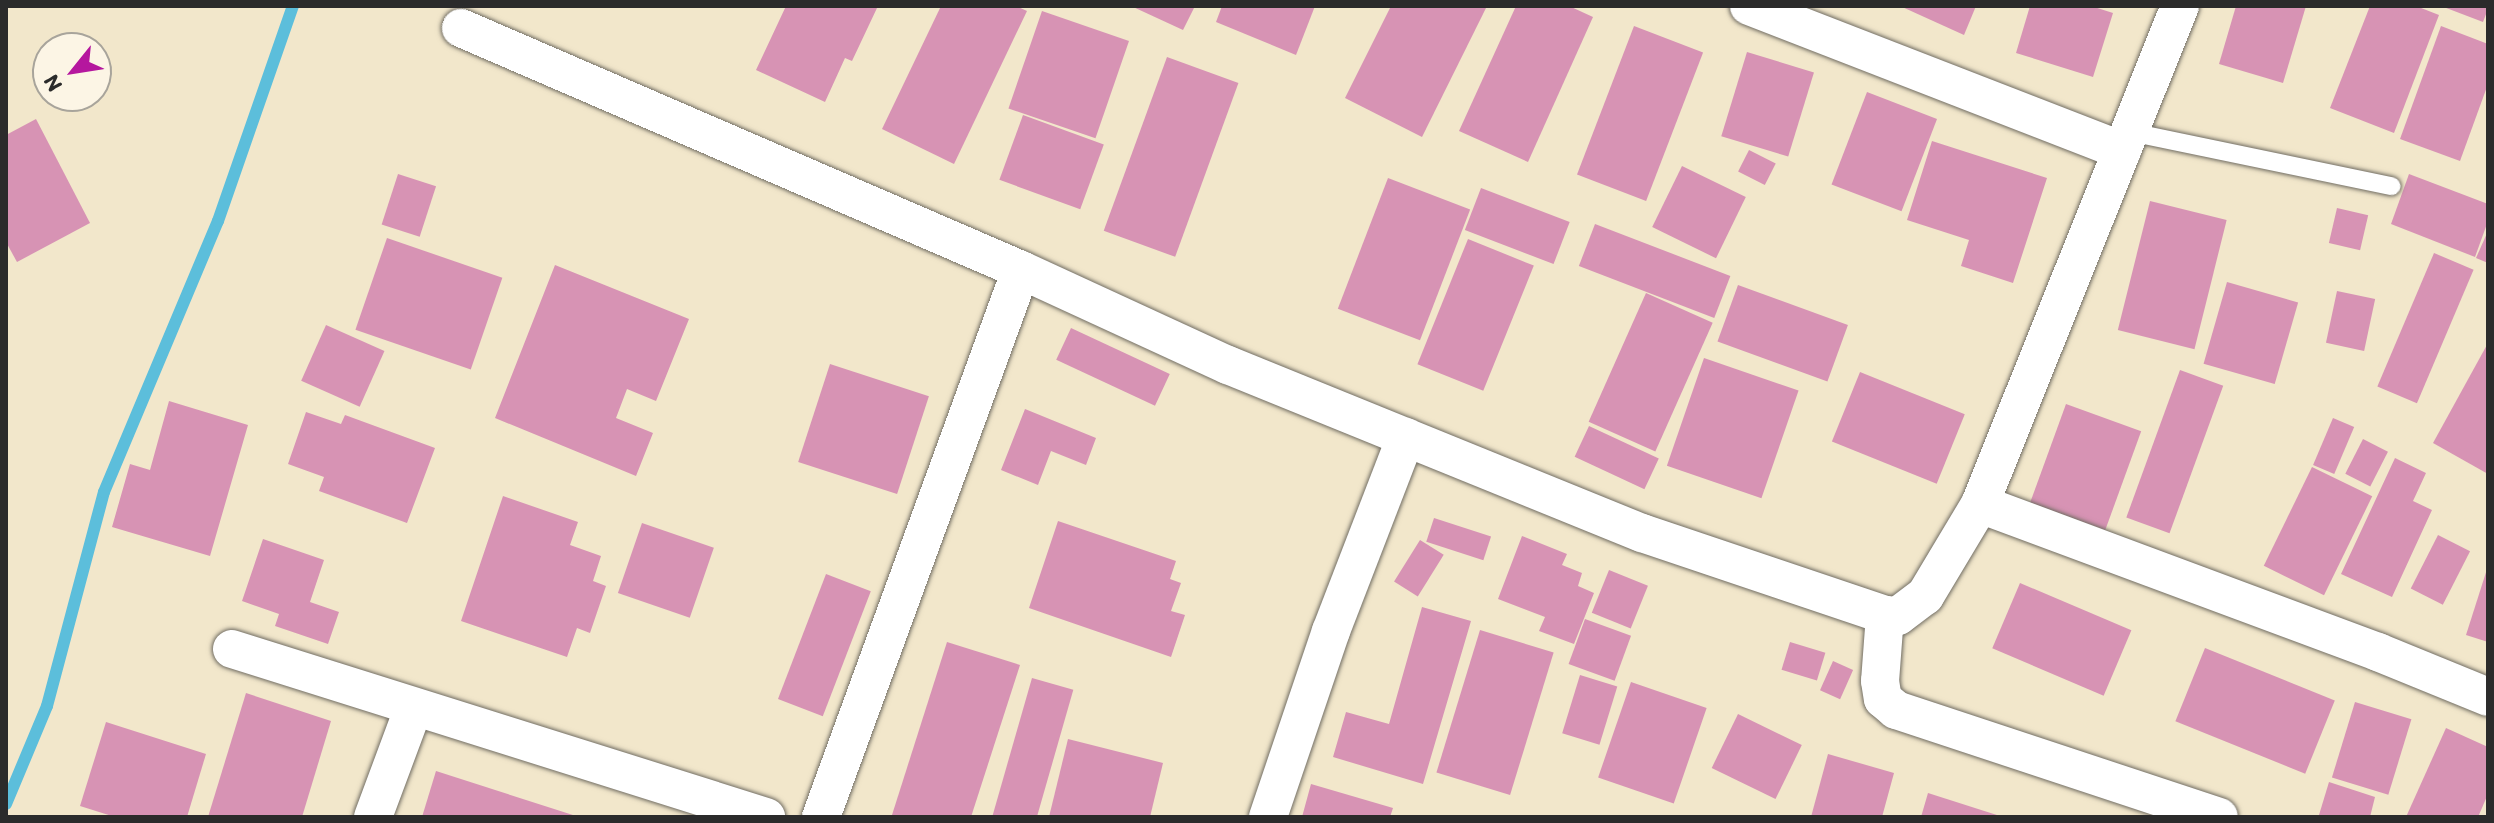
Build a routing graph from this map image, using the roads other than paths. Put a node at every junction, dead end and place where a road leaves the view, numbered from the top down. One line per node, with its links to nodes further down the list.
1 (1749, 6): 4 (street)
2 (2180, 6): 4 (street)
3 (461, 28): 6 (street)
4 (2126, 141): 5 (lane); 8 (street)
5 (2391, 186)
6 (1021, 270): 7 (street); 15 (street)
7 (1406, 437): 9 (street); 16 (street)
8 (1980, 504): 9 (street); 11 (street)
9 (1885, 615): 17 (street)
10 (232, 649): 12 (street)
11 (2488, 697)
12 (414, 707): 13 (street); 14 (street)
13 (373, 817)
14 (766, 817)
15 (821, 817)
16 (1268, 817)
17 (2219, 817)

